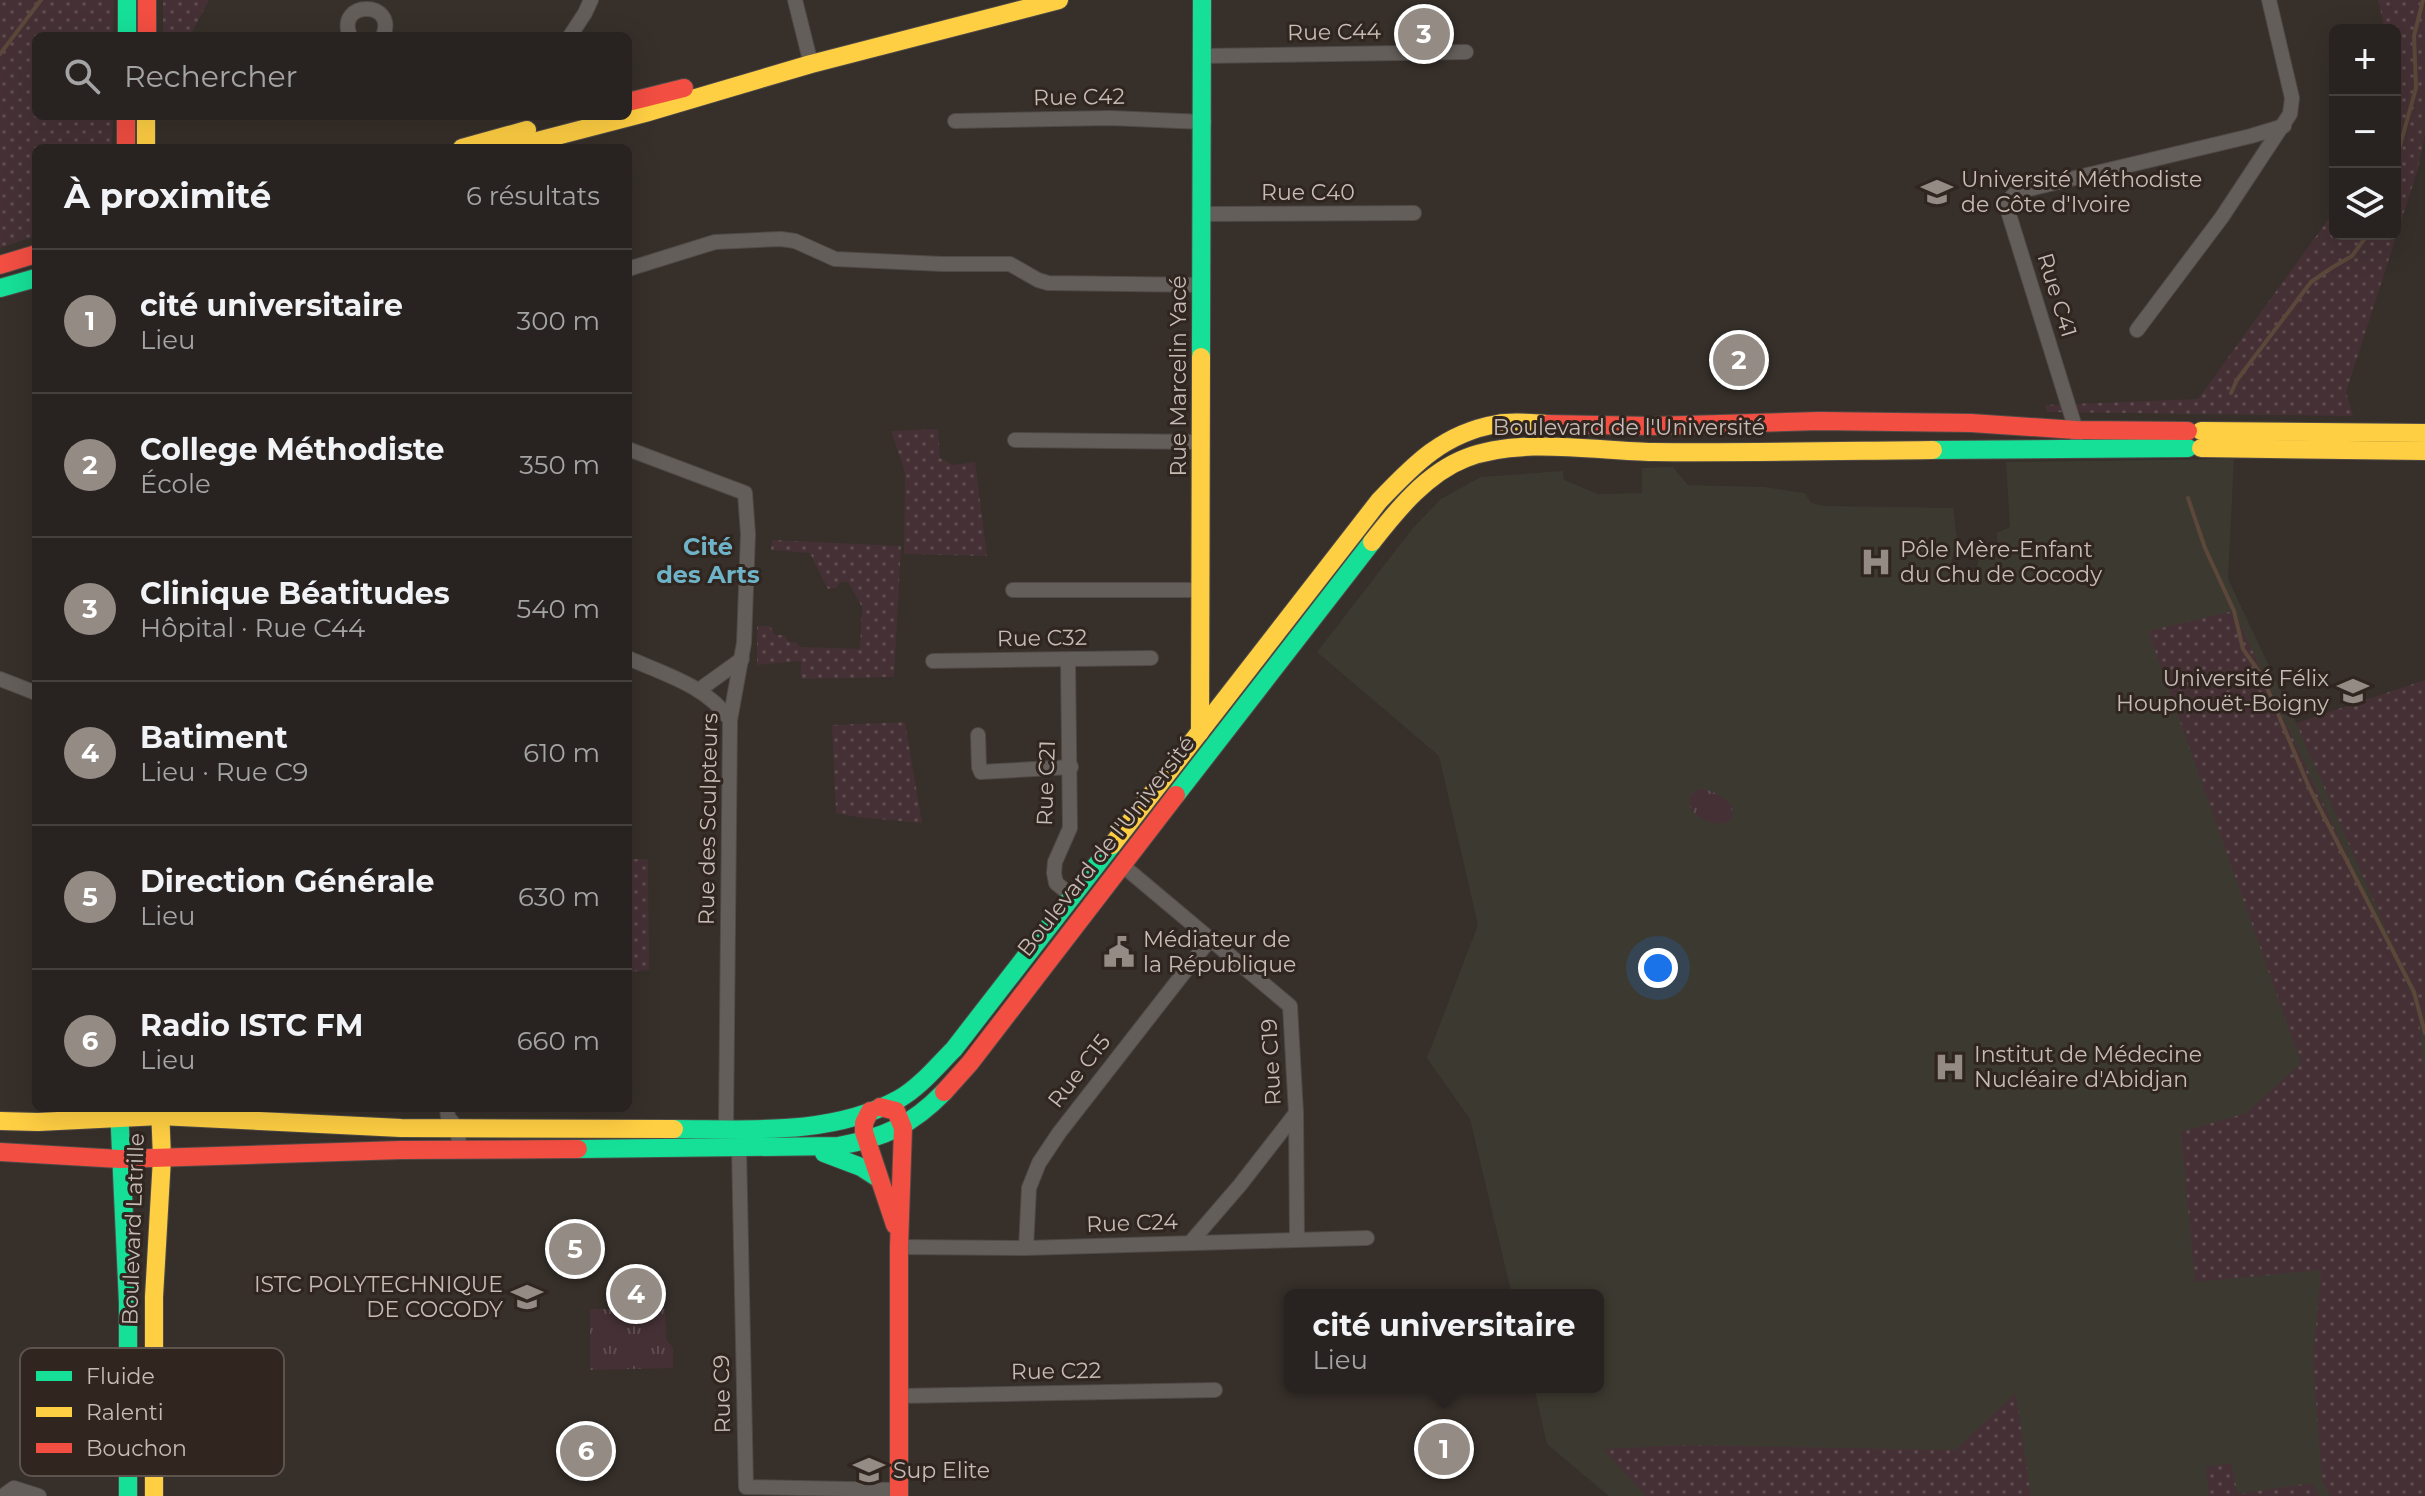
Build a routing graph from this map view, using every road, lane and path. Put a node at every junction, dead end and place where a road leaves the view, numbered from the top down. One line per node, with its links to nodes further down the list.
1 (127, 0): 9 (street)
2 (147, 0): 10 (street)
3 (591, 0): 13 (street)
4 (795, 0): 16 (street)
5 (1008, 0): 16 (street)
6 (1059, 0): 16 (street)
7 (1202, 0): 15 (street, Rue Marcelin Yacé)
8 (2269, 0): 25 (street)
9 (127, 32)
10 (147, 32)
11 (349, 32): 12 (street)
12 (386, 32)
13 (573, 32)
14 (1466, 52): 15 (street, Rue C44)
15 (1202, 56): 24 (street, Rue Marcelin Yacé)
16 (809, 59): 17 (street); 18 (street)
17 (632, 101)
18 (632, 116)
19 (126, 120): 26 (street)
20 (146, 120): 27 (street)
21 (563, 120): 28 (street)
22 (618, 120): 29 (street)
23 (955, 121): 24 (street, Rue C42)
24 (1204, 122): 31 (street, Rue Marcelin Yacé)
25 (2284, 126): 38 (street); 41 (street, Rue C41)
26 (126, 144)
27 (146, 144)
28 (476, 144)
29 (525, 144)
30 (1414, 213): 31 (street, Rue C40)
31 (1203, 214): 36 (street, Rue Marcelin Yacé)
32 (32, 255): 33 (street)
33 (0, 265)
34 (632, 268): 36 (street)
35 (32, 279): 37 (street)
36 (1203, 285): 44 (street, Rue Marcelin Yacé)
37 (0, 288)
38 (2137, 330)
39 (1651, 426): 41 (street, Boulevard de l'Université); 47 (street); 59 (street, Boulevard de l'Université)
40 (2425, 433): 43 (street, Boulevard de l'Université)
41 (2077, 439): 43 (street, Boulevard de l'Université); 47 (street, Boulevard de l'Université)
42 (1015, 440): 44 (street)
43 (2254, 440): 46 (street, Boulevard de l'Université)
44 (1202, 442): 49 (street, Rue Marcelin Yacé)
45 (632, 451): 51 (street, Rue des Sculpteurs)
46 (2425, 451)
47 (1652, 452): 61 (street, Boulevard de l'Université)
48 (1013, 590): 49 (street)
49 (1201, 590): 59 (street, Rue Marcelin Yacé)
50 (1151, 658): 53 (street, Rue C32)
51 (742, 659): 56 (street); 58 (street, Rue des Sculpteurs)
52 (632, 660): 56 (street)
53 (1068, 660): 54 (street, Rue C32); 62 (street, Rue C21)
54 (933, 661)
55 (0, 679): 57 (street)
56 (699, 690): 58 (street)
57 (32, 691)
58 (730, 720): 73 (street, Rue des Sculpteurs)
59 (1200, 732): 61 (street); 64 (street, Boulevard de l'Université)
60 (978, 735): 62 (street)
61 (1216, 743): 63 (street, Boulevard de l'Université)
62 (1071, 767): 64 (street, Rue C21)
63 (1122, 865): 65 (street, Rue C19); 72 (street, Boulevard de l'Université)
64 (1073, 897): 66 (street, Boulevard de l'Université)
65 (1211, 938): 69 (street, Rue C19); 86 (street, Rue C15)
66 (875, 1109): 72 (street); 73 (street, Boulevard de l'Université); 74 (street)
67 (160, 1112): 68 (street, Boulevard de l'Université); 70 (street, Boulevard de l'Université); 79 (street, Boulevard Latrille)
68 (119, 1113): 71 (street, Boulevard de l'Université); 80 (street, Boulevard Latrille)
69 (1296, 1113): 83 (street, Rue C19); 85 (street)
70 (448, 1120): 73 (street, Boulevard de l'Université); 77 (street)
71 (0, 1121)
72 (903, 1128): 74 (street, Boulevard de l'Université); 84 (street)
73 (726, 1129)
74 (868, 1142): 76 (street, Boulevard de l'Université); 81 (street)
75 (739, 1148): 76 (street, Boulevard de l'Université); 77 (street, Boulevard de l'Université); 91 (street, Rue C9)
76 (810, 1148): 81 (street)
77 (450, 1150): 79 (street, Boulevard de l'Université)
78 (0, 1152): 80 (street, Boulevard de l'Université)
79 (162, 1158): 80 (street, Boulevard de l'Université); 88 (street, Boulevard Latrille)
80 (120, 1159): 87 (street, Boulevard Latrille)
81 (878, 1178): 84 (street)
82 (1367, 1238): 83 (street, Rue C24)
83 (1297, 1239): 85 (street, Rue C24)
84 (899, 1241): 86 (street, Rue C24); 90 (street)
85 (1190, 1243): 86 (street, Rue C24)
86 (1026, 1248)
87 (128, 1348)
88 (154, 1348)
89 (1215, 1390): 90 (street, Rue C22)
90 (899, 1396): 91 (street)
91 (899, 1493)
92 (3, 1496): 93 (street)
93 (39, 1496)

